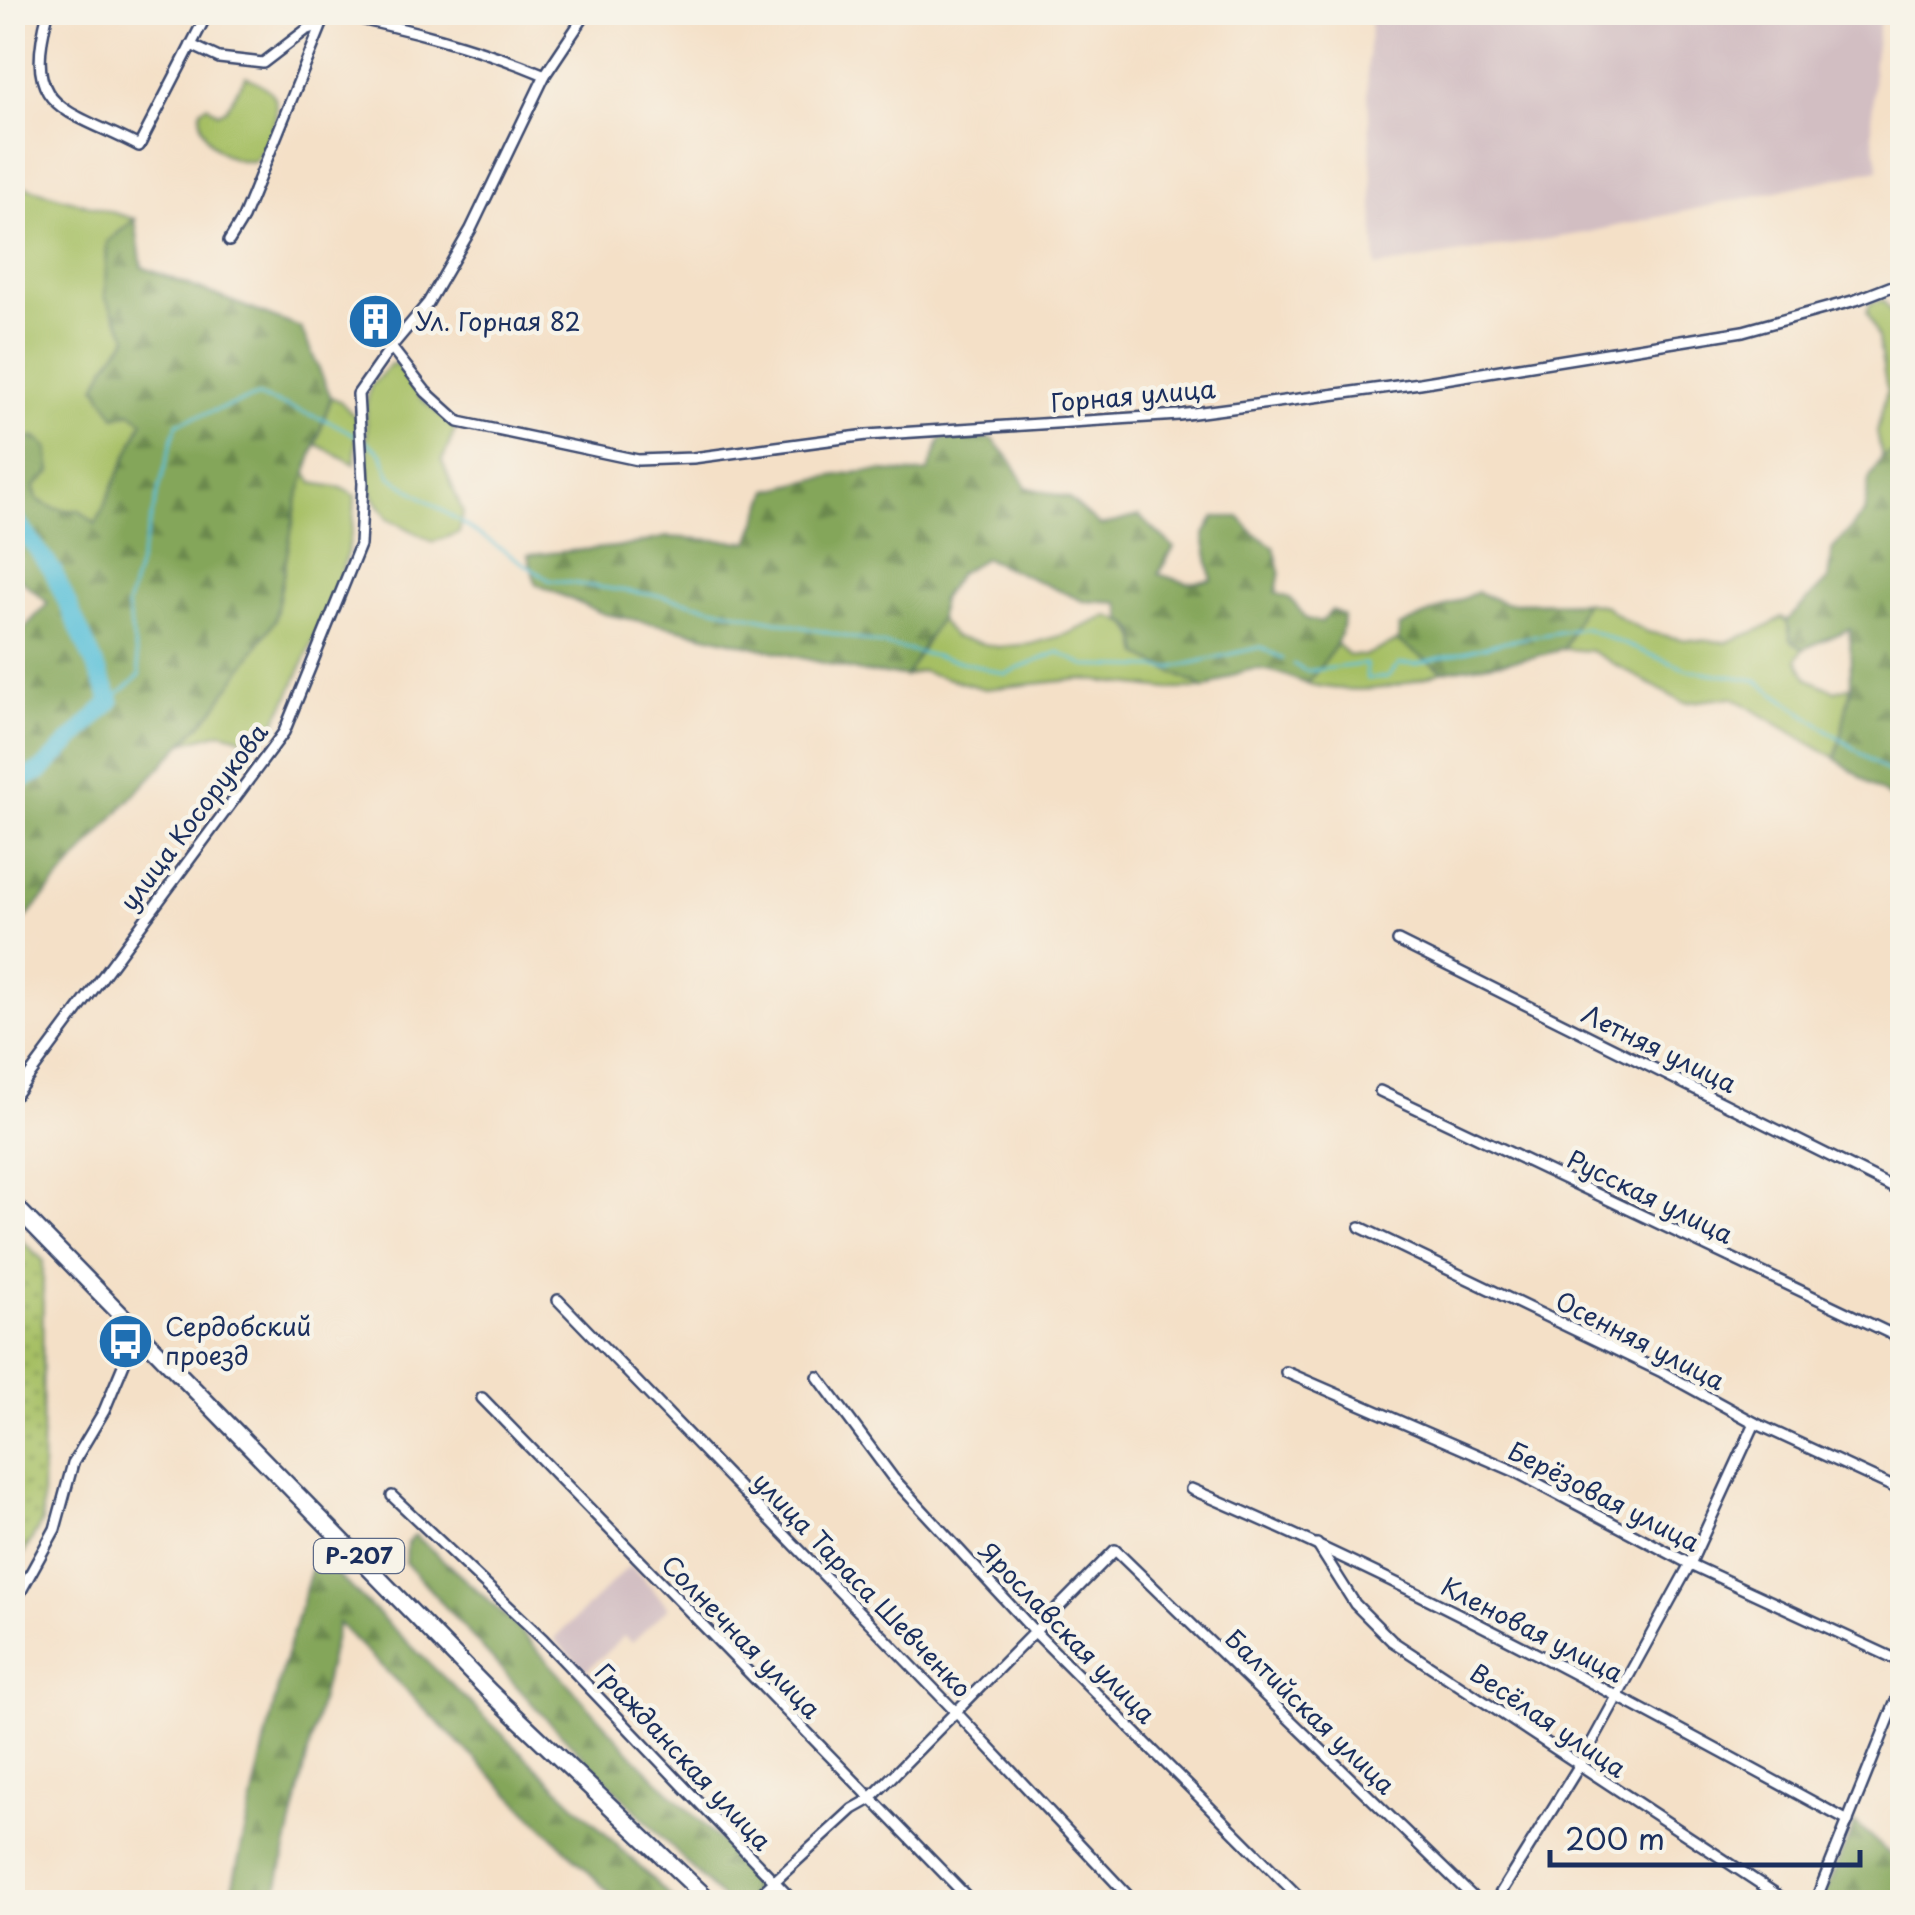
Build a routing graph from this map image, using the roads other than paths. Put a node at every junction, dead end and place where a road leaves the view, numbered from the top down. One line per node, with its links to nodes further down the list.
1 (48, 12): 5 (street)
2 (208, 12): 5 (street)
3 (587, 12): 6 (street, улица Косорукова)
4 (322, 24): 5 (street); 6 (street); 7 (street)
5 (191, 46)
6 (545, 75): 9 (street, улица Косорукова)
7 (229, 240)
8 (1902, 278): 9 (street, Горная улица)
9 (391, 347): 12 (street, улица Косорукова)
10 (1398, 941): 13 (street, Летняя улица)
11 (1380, 1091): 18 (street, Русская улица)
12 (12, 1099)
13 (1902, 1192)
14 (12, 1203): 17 (main road, Р-207)
15 (1360, 1227): 22 (street, Осенняя улица)
16 (558, 1300): 33 (street, улица Тараса Шевченко)
17 (143, 1336): 28 (street); 38 (main road, Р-207)
18 (1902, 1339)
19 (1286, 1372): 27 (street, Берёзовая улица)
20 (818, 1377): 29 (street, Ярославская улица)
21 (482, 1398): 35 (street, Солнечная улица)
22 (1755, 1422): 24 (street, Осенняя улица); 27 (street)
23 (1191, 1489): 26 (street, Кленовая улица)
24 (1902, 1491)
25 (392, 1496): 37 (street, Гражданская улица)
26 (1315, 1542): 32 (street, Кленовая улица); 34 (street, Весёлая улица)
27 (1690, 1564): 30 (street, Берёзовая улица); 32 (street)
28 (12, 1606)
29 (1033, 1630): 33 (street); 43 (street, Ярославская улица); 44 (street, Балтийская улица)
30 (1902, 1662)
31 (1902, 1686): 36 (street)
32 (1617, 1695): 34 (street); 36 (street, Кленовая улица)
33 (954, 1710): 35 (street); 42 (street, улица Тараса Шевченко)
34 (1579, 1766): 45 (street); 46 (street, Весёлая улица)
35 (870, 1800): 37 (street); 41 (street, Солнечная улица)
36 (1848, 1821): 47 (street)
37 (776, 1884): 39 (street); 40 (street, Гражданская улица)
38 (711, 1902)
39 (752, 1902)
40 (794, 1902)
41 (972, 1902)
42 (1134, 1902)
43 (1304, 1902)
44 (1478, 1902)
45 (1495, 1902)
46 (1788, 1902)
47 (1815, 1902)

